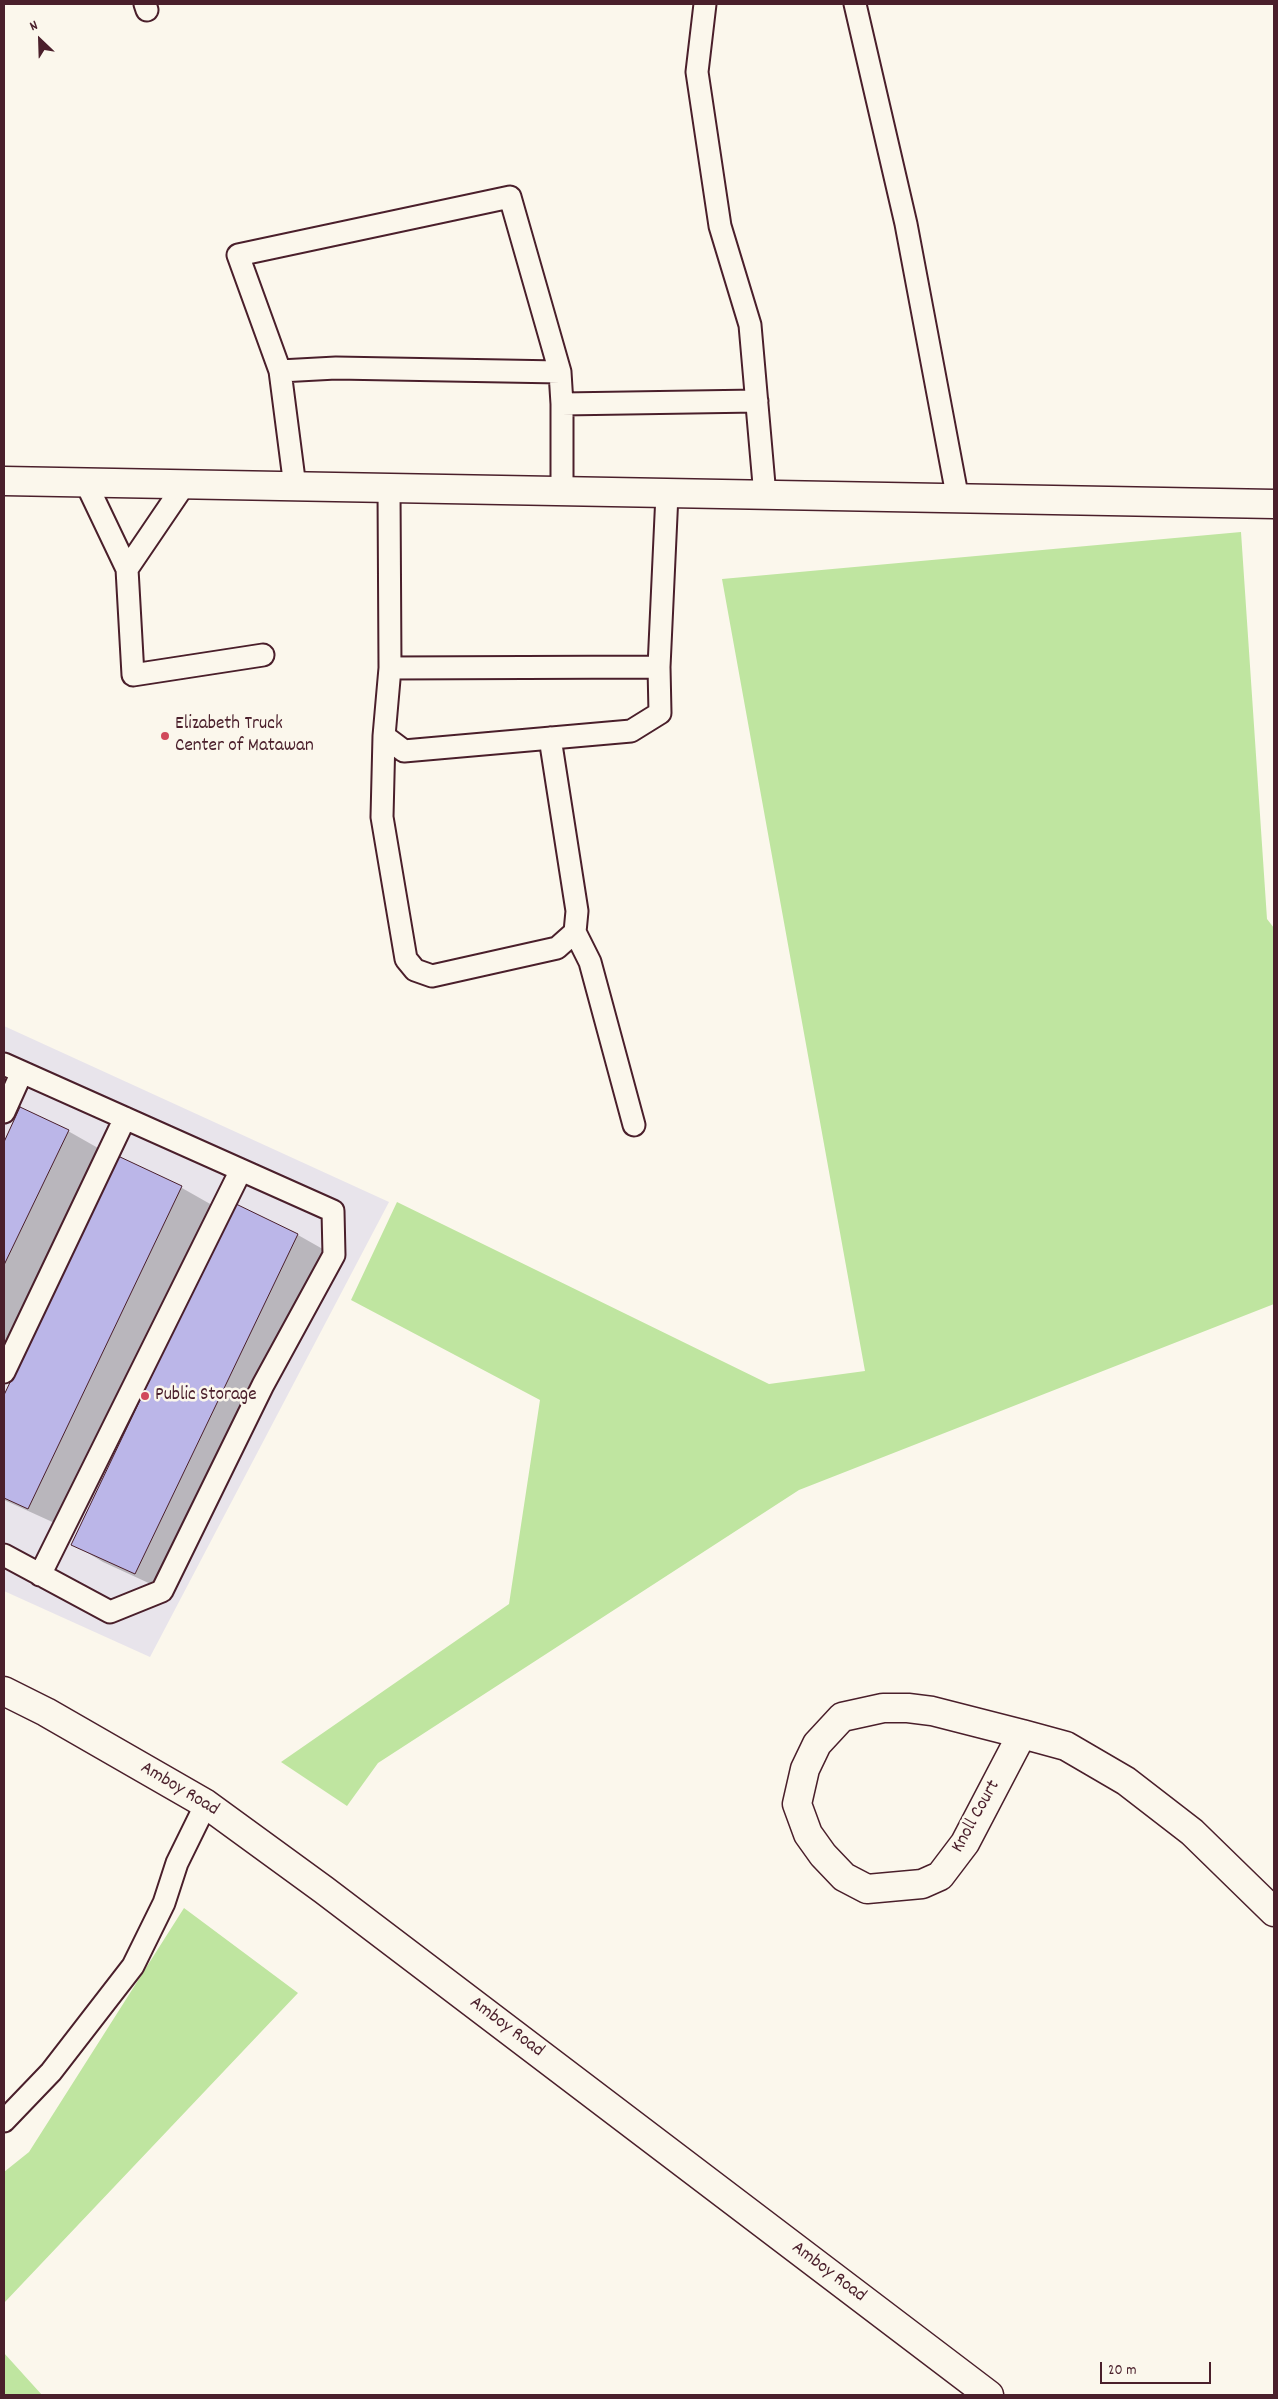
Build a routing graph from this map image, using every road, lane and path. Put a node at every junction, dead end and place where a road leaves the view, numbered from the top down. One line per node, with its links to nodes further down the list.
1 (705, 4): 5 (lane)
2 (855, 4): 15 (lane)
3 (280, 371): 4 (lane); 4 (lane); 10 (lane)
4 (560, 372): 6 (lane)
5 (757, 401): 6 (lane); 14 (lane)
6 (562, 404): 12 (lane)
7 (4, 482): 8 (street)
8 (86, 483): 9 (street); 17 (lane)
9 (184, 485): 10 (street); 17 (lane)
10 (295, 487): 11 (street)
11 (389, 489): 12 (street); 20 (lane)
12 (562, 492): 13 (street)
13 (667, 494): 14 (street); 19 (lane)
14 (766, 496): 15 (street)
15 (958, 500): 16 (street)
16 (1274, 504)
17 (127, 569): 18 (lane)
18 (263, 655)
19 (660, 666): 20 (lane); 22 (lane)
20 (390, 668): 21 (lane)
21 (384, 736): 22 (lane); 23 (lane)
22 (550, 738): 23 (lane)
23 (575, 932): 27 (lane)
24 (13, 1068): 25 (lane); 26 (lane)
25 (4, 1112)
26 (125, 1118): 28 (lane); 29 (lane)
27 (634, 1125)
28 (241, 1170): 31 (lane); 31 (lane)
29 (4, 1372)
30 (4, 1555): 31 (lane)
31 (40, 1575)
32 (4, 1690): 34 (street, Amboy Road)
33 (1022, 1734): 33 (street, Knoll Court); 35 (street, Knoll Court)
34 (206, 1804): 36 (lane); 37 (street, Amboy Road)
35 (1274, 1912)
36 (4, 2121)
37 (989, 2395)

